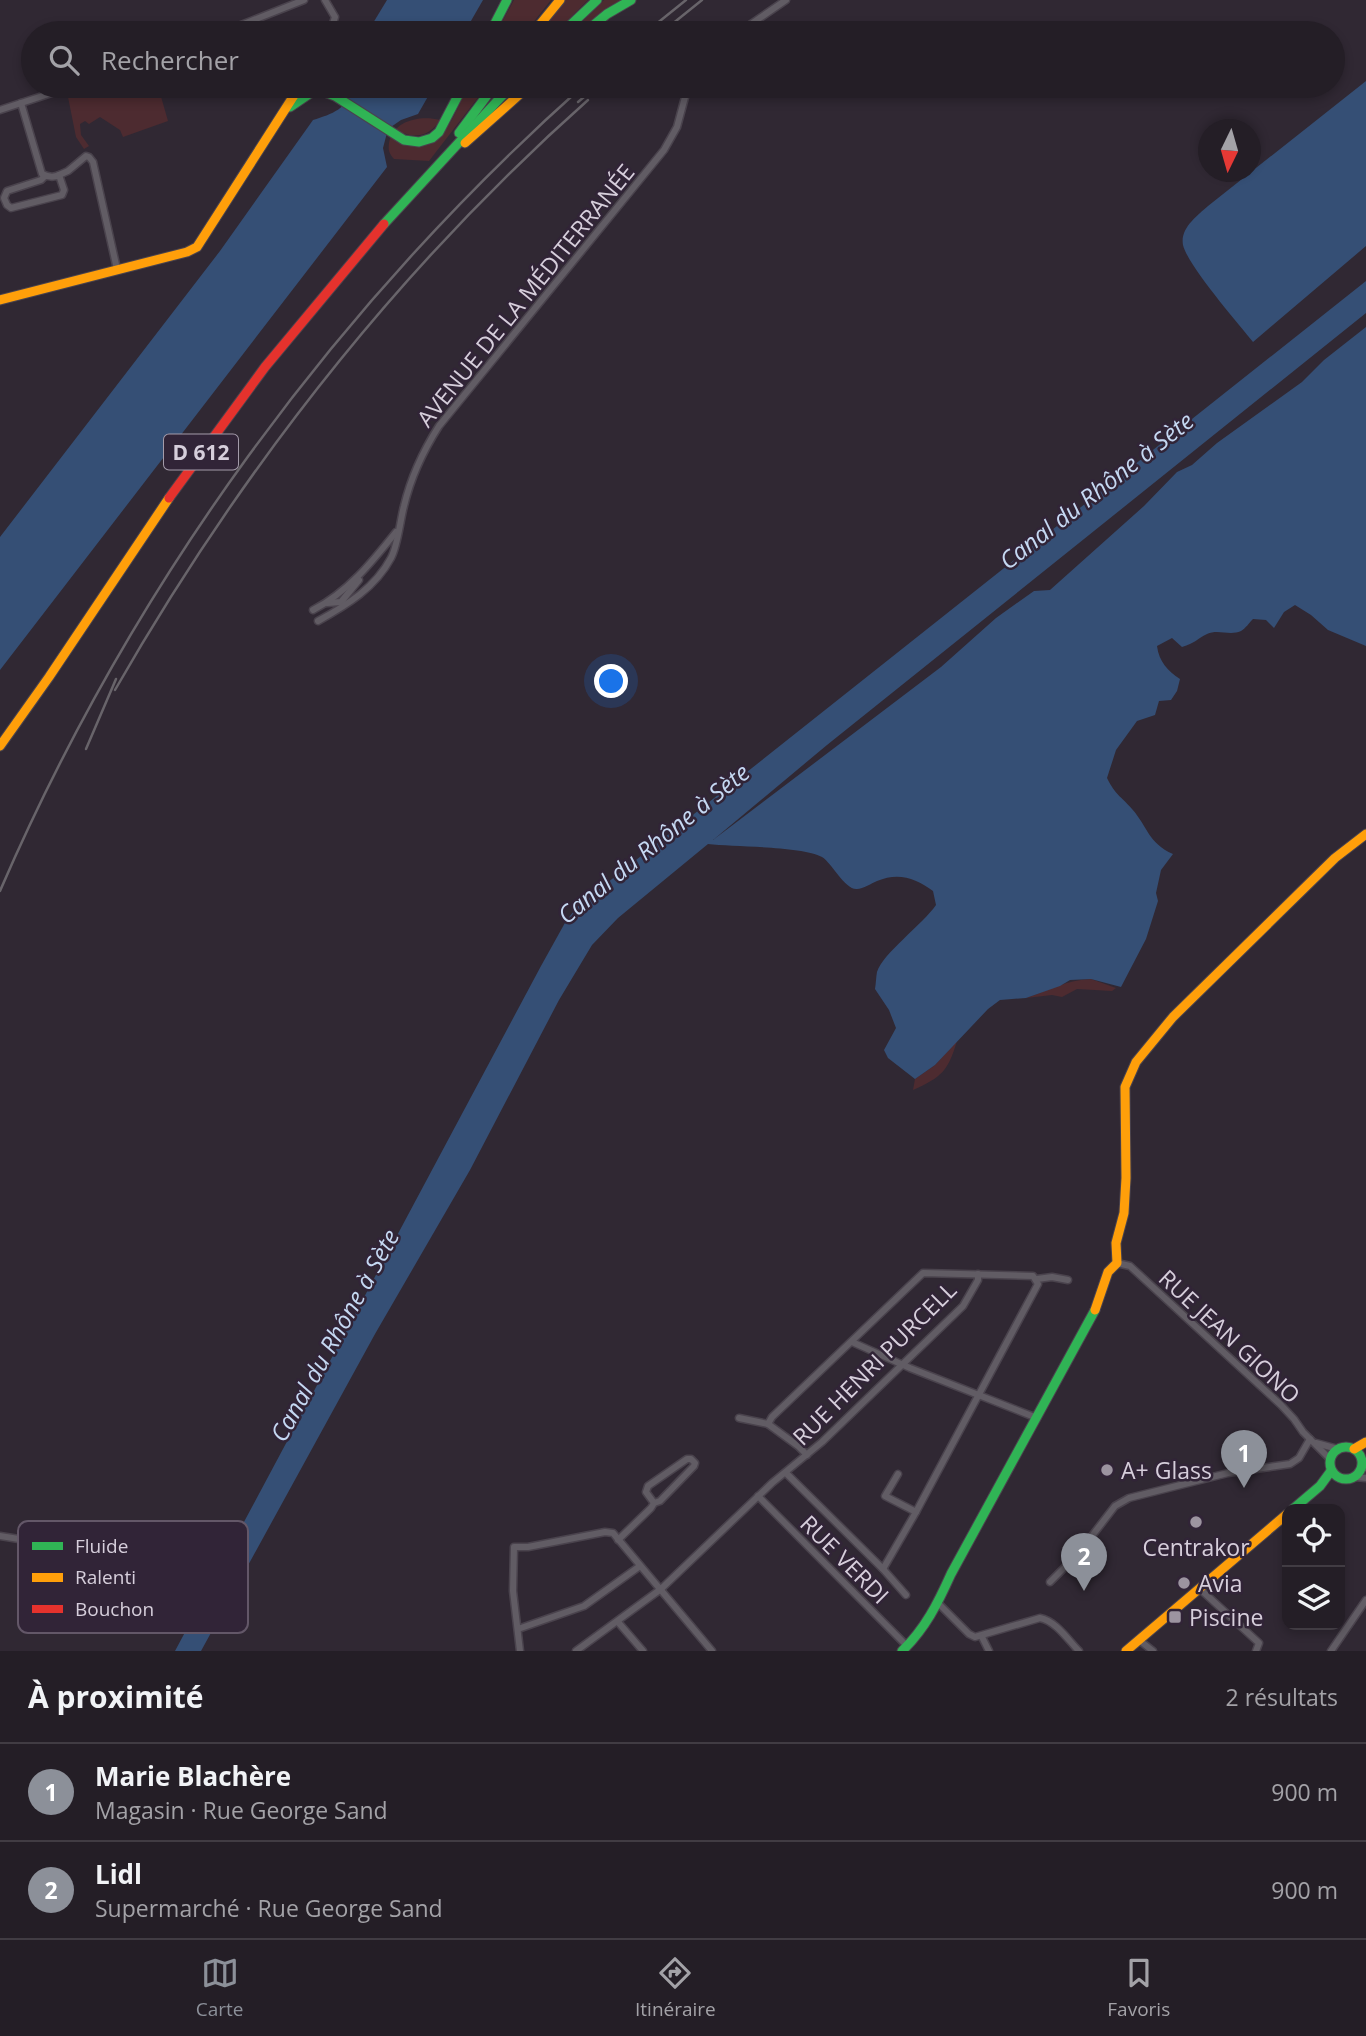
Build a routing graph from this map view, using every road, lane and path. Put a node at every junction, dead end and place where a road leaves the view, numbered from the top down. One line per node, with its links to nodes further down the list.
1 (304, 0): 8 (street)
2 (325, 0): 9 (street)
3 (507, 0): 10 (street)
4 (560, 0): 11 (street)
5 (597, 0): 12 (street)
6 (631, 0): 13 (street)
7 (786, 0): 14 (street)
8 (251, 21)
9 (334, 21)
10 (496, 21)
11 (543, 21)
12 (575, 21)
13 (599, 21)
14 (755, 21)
15 (36, 98): 24 (street)
16 (293, 98): 25 (street)
17 (302, 98): 25 (street)
18 (338, 98): 19 (street)
19 (457, 98)
20 (485, 98): 29 (street)
21 (500, 98): 29 (street, D 612)
22 (516, 98): 29 (street)
23 (685, 98): 32 (street, AVENUE DE LA MÉDITERRANÉE)
24 (21, 103): 26 (street); 28 (street)
25 (288, 108): 30 (street)
26 (0, 110)
27 (59, 175): 28 (street); 28 (street); 30 (street)
28 (45, 176)
29 (428, 176): 38 (street, D 612)
30 (117, 269): 31 (street)
31 (0, 300)
32 (397, 531): 33 (street, AVENUE DE LA MÉDITERRANÉE); 35 (street, AVENUE DE LA MÉDITERRANÉE)
33 (363, 572): 34 (street, AVENUE DE LA MÉDITERRANÉE); 35 (street, AVENUE DE LA MÉDITERRANÉE)
34 (327, 603): 35 (street, AVENUE DE LA MÉDITERRANÉE); 36 (street, AVENUE DE LA MÉDITERRANÉE)
35 (342, 605): 37 (street, AVENUE DE LA MÉDITERRANÉE)
36 (313, 610)
37 (318, 621)
38 (0, 746)
39 (1366, 834): 40 (street)
40 (1117, 1262): 48 (street); 50 (street, RUE JEAN GIONO)
41 (978, 1273): 42 (street); 44 (street); 45 (street, RUE HENRI PURCELL)
42 (1037, 1279): 43 (street); 46 (street)
43 (1068, 1280)
44 (852, 1342): 45 (street); 49 (street)
45 (903, 1365): 46 (street); 54 (street, RUE HENRI PURCELL)
46 (979, 1396): 48 (street); 65 (street)
47 (739, 1418): 49 (street)
48 (1037, 1418): 77 (street)
49 (768, 1424): 54 (street)
50 (1312, 1441): 52 (street); 55 (street, RUE JEAN GIONO); 72 (street)
51 (1366, 1442): 53 (street)
52 (1338, 1449): 53 (street); 55 (street)
53 (1354, 1449): 56 (street)
54 (807, 1455): 57 (street, RUE HENRI PURCELL)
55 (1330, 1459): 59 (street)
56 (1364, 1460): 60 (street)
57 (786, 1473): 62 (street, RUE HENRI PURCELL); 71 (street)
58 (898, 1474): 65 (street)
59 (1335, 1475): 60 (street); 64 (street)
60 (1355, 1477): 61 (street)
61 (1366, 1478)
62 (758, 1496): 73 (street, RUE HENRI PURCELL); 82 (street, RUE VERDI)
63 (654, 1503): 63 (street); 69 (street)
64 (1299, 1504)
65 (916, 1512): 71 (street)
66 (1282, 1518): 74 (street)
67 (0, 1536): 68 (street)
68 (18, 1539)
69 (618, 1540): 70 (street); 79 (street)
70 (640, 1566): 73 (street); 79 (street)
71 (883, 1569): 75 (street)
72 (1050, 1582)
73 (661, 1589): 78 (street, RUE HENRI PURCELL); 86 (street)
74 (1200, 1589): 81 (street); 91 (street)
75 (906, 1595)
76 (1366, 1600): 92 (street)
77 (938, 1603): 80 (street); 82 (street)
78 (618, 1622): 84 (street, RUE HENRI PURCELL); 85 (street)
79 (518, 1629): 83 (street)
80 (982, 1637): 87 (street); 88 (street)
81 (1139, 1640): 89 (street); 90 (street)
82 (904, 1649)
83 (520, 1651)
84 (576, 1651)
85 (643, 1651)
86 (712, 1651)
87 (989, 1651)
88 (1079, 1651)
89 (1126, 1651)
90 (1153, 1651)
91 (1256, 1651)
92 (1331, 1651)

